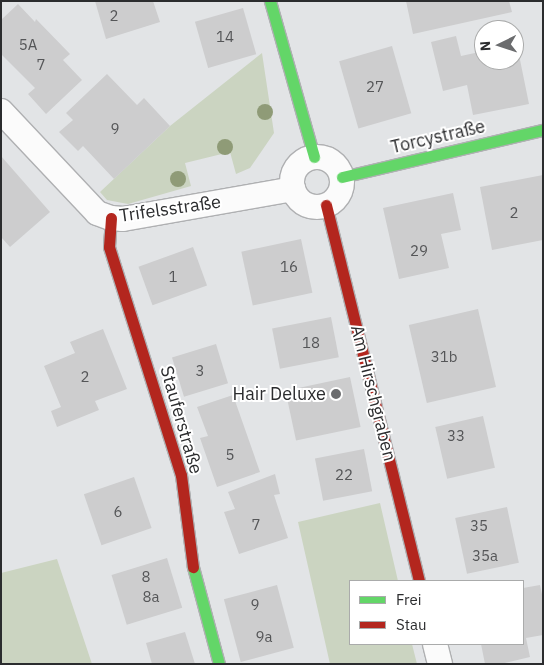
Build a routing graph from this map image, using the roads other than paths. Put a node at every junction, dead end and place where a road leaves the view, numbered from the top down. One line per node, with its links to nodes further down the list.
1 (270, 1): 4 (street)
2 (1, 110): 8 (street, Trifelsstraße)
3 (543, 130): 5 (street, Torcystraße)
4 (314, 157): 5 (street); 6 (street)
5 (342, 177): 7 (street)
6 (293, 190): 7 (street); 8 (street, Trifelsstraße)
7 (326, 205): 9 (street, Am Hirschgraben)
8 (111, 218): 11 (street, Stauferstraße)
9 (419, 580)
10 (435, 645): 12 (street)
11 (219, 664)
12 (440, 664)

